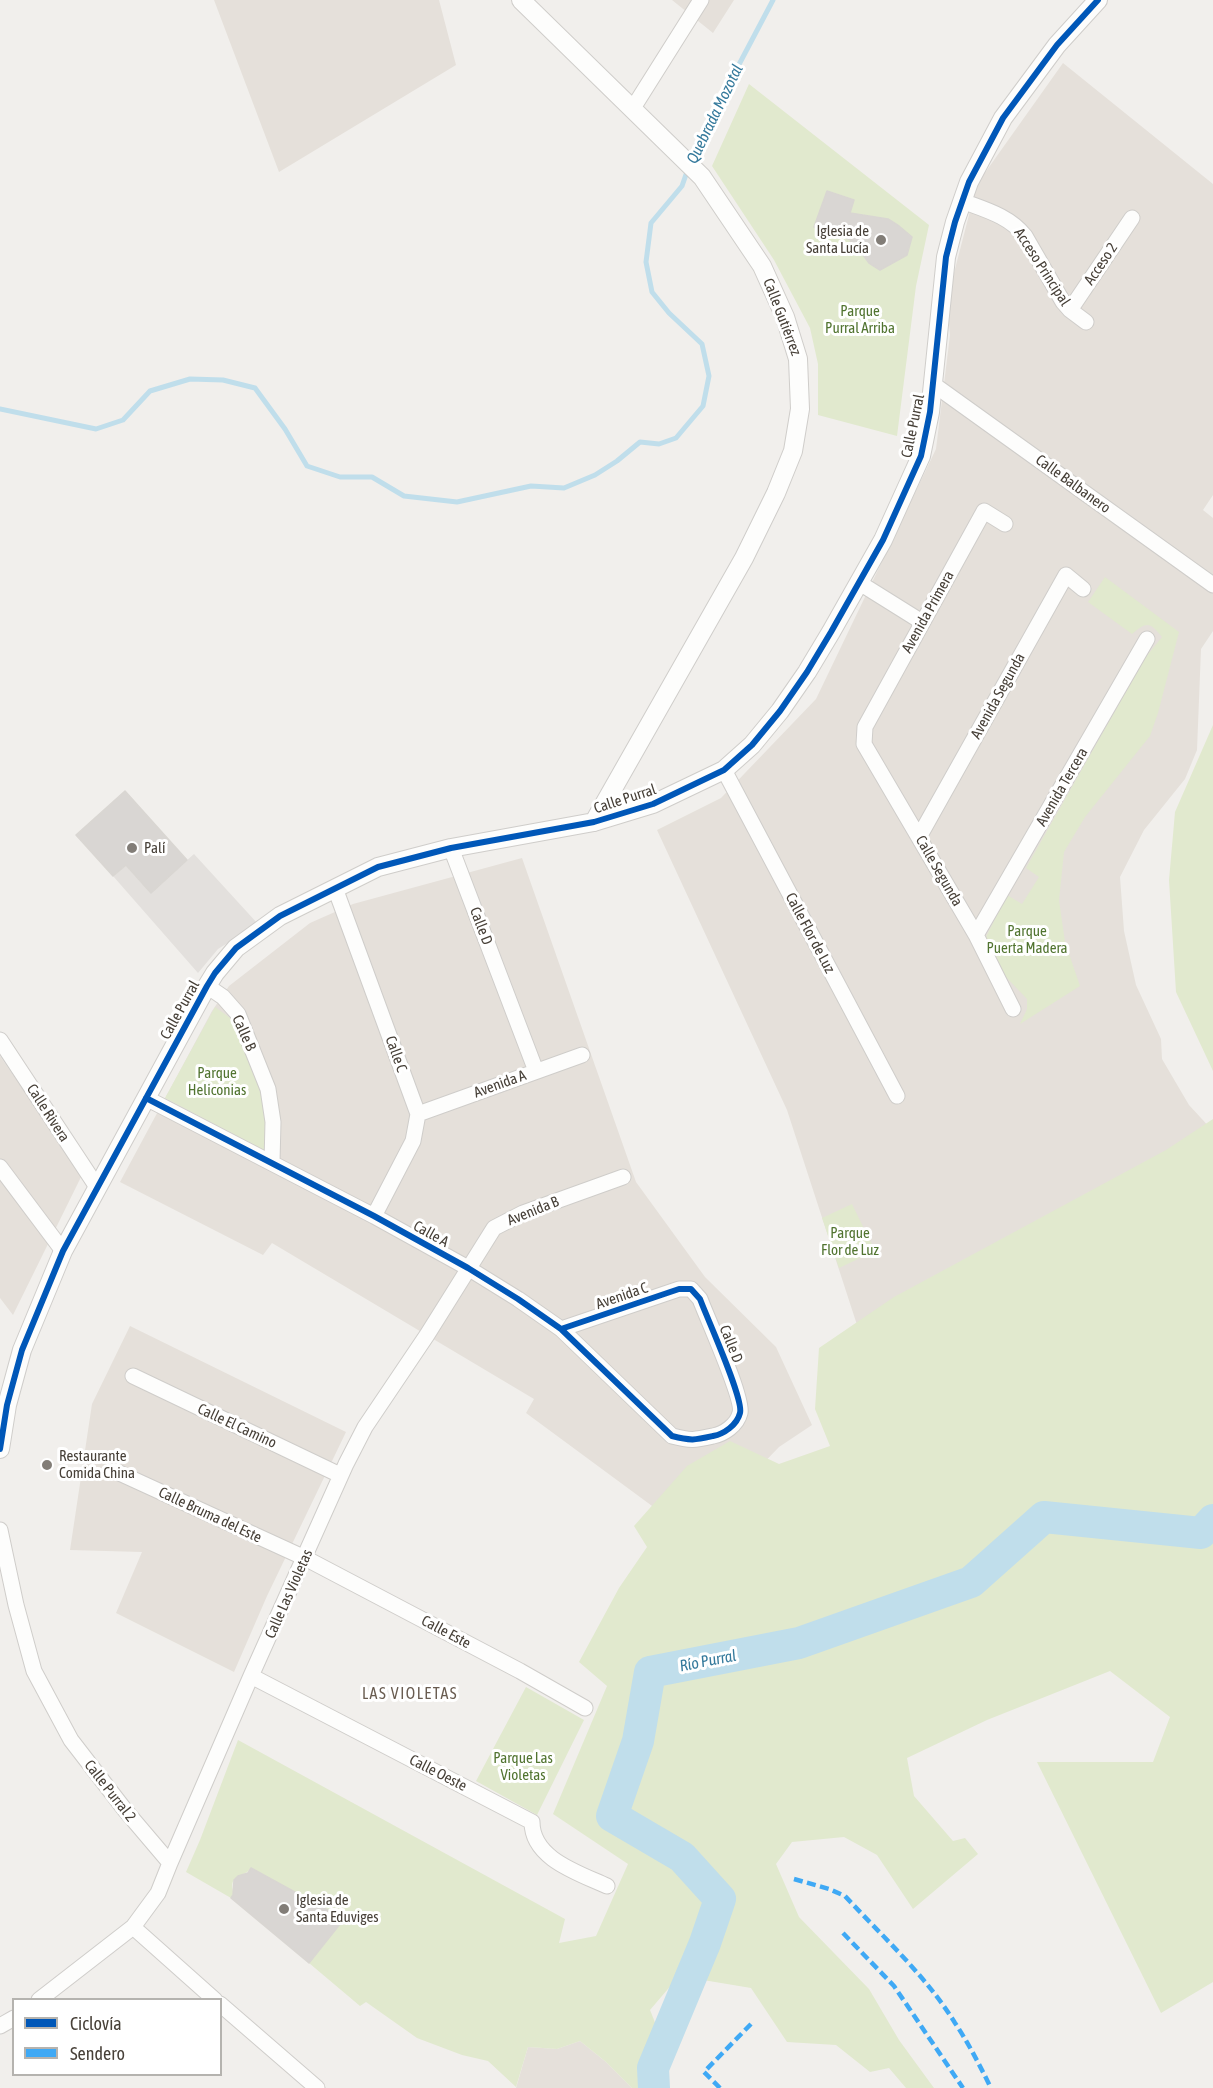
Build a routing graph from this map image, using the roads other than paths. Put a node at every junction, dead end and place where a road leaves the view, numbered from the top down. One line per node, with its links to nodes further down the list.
1 (521, 0): 4 (street, Calle Gutiérrez)
2 (701, 0): 4 (street)
3 (1098, 0): 5 (street, Calle Purral)
4 (633, 108): 18 (street, Calle Gutiérrez)
5 (962, 201): 7 (street, Acceso Principal); 9 (street, Calle Purral)
6 (1132, 218): 7 (street, Acceso 2)
7 (1070, 310): 8 (street, Acceso Principal)
8 (1086, 322)
9 (933, 384): 11 (street, Calle Purral); 12 (street, Calle Balbanero)
10 (1005, 524): 14 (street, Avenida Primera)
11 (858, 582): 14 (street); 17 (street, Calle Purral)
12 (1213, 585)
13 (1083, 589): 19 (street, Avenida Segunda)
14 (922, 622): 16 (street, Avenida Primera)
15 (1147, 639): 22 (street, Avenida Tercera)
16 (864, 735): 19 (street, Calle Segunda)
17 (724, 770): 18 (street, Calle Purral); 28 (street, Calle Flor de Luz)
18 (594, 822): 20 (street, Calle Purral)
19 (919, 837): 22 (street, Calle Segunda)
20 (451, 848): 21 (street, Calle Purral); 27 (street, Calle D)
21 (336, 888): 23 (street, Calle Purral); 30 (street, Calle C)
22 (976, 935): 24 (street, Calle Segunda)
23 (207, 986): 29 (street, Calle Purral); 31 (street, Calle B)
24 (1013, 1009)
25 (0, 1040): 34 (street, Calle Rivera)
26 (582, 1054): 27 (street, Avenida A)
27 (536, 1071): 30 (street, Avenida A)
28 (897, 1096)
29 (146, 1098): 31 (street, Calle A); 34 (street, Calle Purral)
30 (418, 1114): 35 (street)
31 (272, 1162): 35 (street, Calle A)
32 (0, 1167): 36 (street)
33 (623, 1177): 37 (street, Avenida B)
34 (97, 1187): 36 (street, Calle Purral)
35 (374, 1216): 37 (street, Calle A)
36 (63, 1251): 43 (street, Calle Purral)
37 (468, 1268): 39 (street, Calle A); 40 (street, Avenida B)
38 (691, 1289): 39 (street, Avenida C); 42 (street, Calle D)
39 (561, 1329): 42 (street, Calle A)
40 (427, 1335): 45 (street, Calle Las Violetas)
41 (133, 1376): 45 (street, Calle El Camino)
42 (672, 1436)
43 (0, 1449)
44 (115, 1471): 47 (street, Calle Bruma del Este)
45 (340, 1475): 47 (street, Calle Las Violetas)
46 (0, 1530): 50 (street, Calle Purral 2)
47 (305, 1558): 48 (street, Calle Las Violetas); 49 (street, Calle Este)
48 (251, 1676): 50 (street, Calle Las Violetas); 51 (street, Calle Oeste)
49 (585, 1708)
50 (170, 1863): 52 (street)
51 (607, 1886)
52 (133, 1927): 53 (street); 54 (street)
53 (42, 1998)
54 (213, 1998)
55 (222, 2006): 56 (street)
56 (317, 2088)

